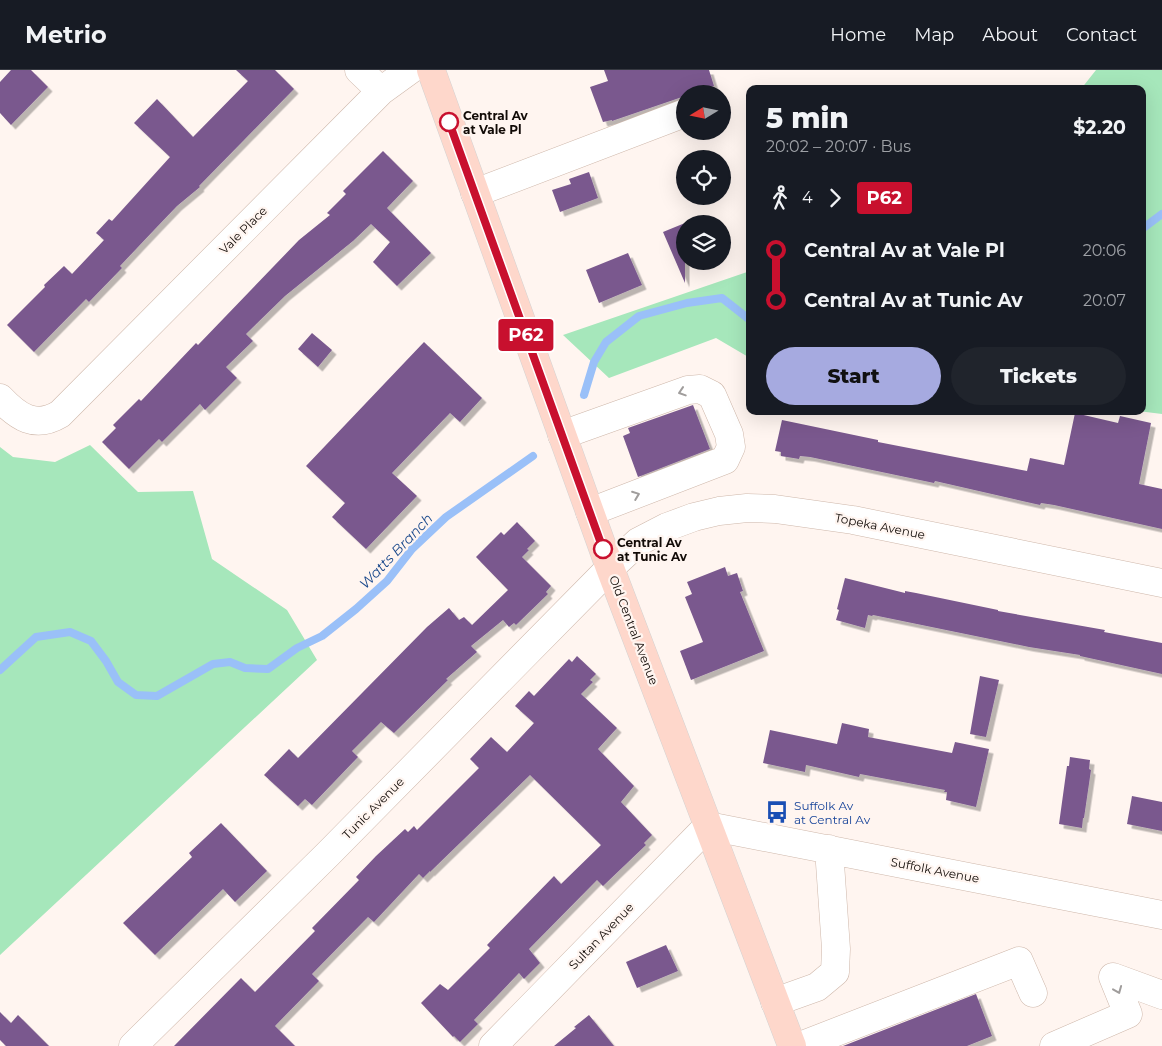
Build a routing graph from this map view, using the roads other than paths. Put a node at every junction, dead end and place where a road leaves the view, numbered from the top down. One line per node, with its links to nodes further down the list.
1 (360, 70): 4 (street)
2 (410, 70): 4 (street, Vale Place)
3 (431, 70): 6 (main road, Old Central Avenue)
4 (381, 91): 7 (street, Vale Place)
5 (676, 116): 6 (street)
6 (475, 194): 8 (main road, Old Central Avenue)
7 (0, 398)
8 (562, 435): 9 (main road, Old Central Avenue); 9 (street, one-way to 8)
9 (590, 512): 10 (main road, Old Central Avenue)
10 (610, 568): 11 (street, Topeka Avenue); 12 (main road, Old Central Avenue); 19 (street, Tunic Avenue)
11 (1162, 583)
12 (708, 826): 13 (street, Suffolk Avenue); 17 (main road, Old Central Avenue); 18 (street, Sultan Avenue)
13 (829, 849): 14 (street, Suffolk Avenue); 17 (street)
14 (1162, 915)
15 (1033, 993): 21 (street)
16 (1162, 995): 22 (street, one-way to 22)
17 (775, 1002): 20 (main road, Old Central Avenue)
18 (497, 1044)
19 (133, 1046)
20 (792, 1046)
21 (800, 1046)
22 (1054, 1046)

